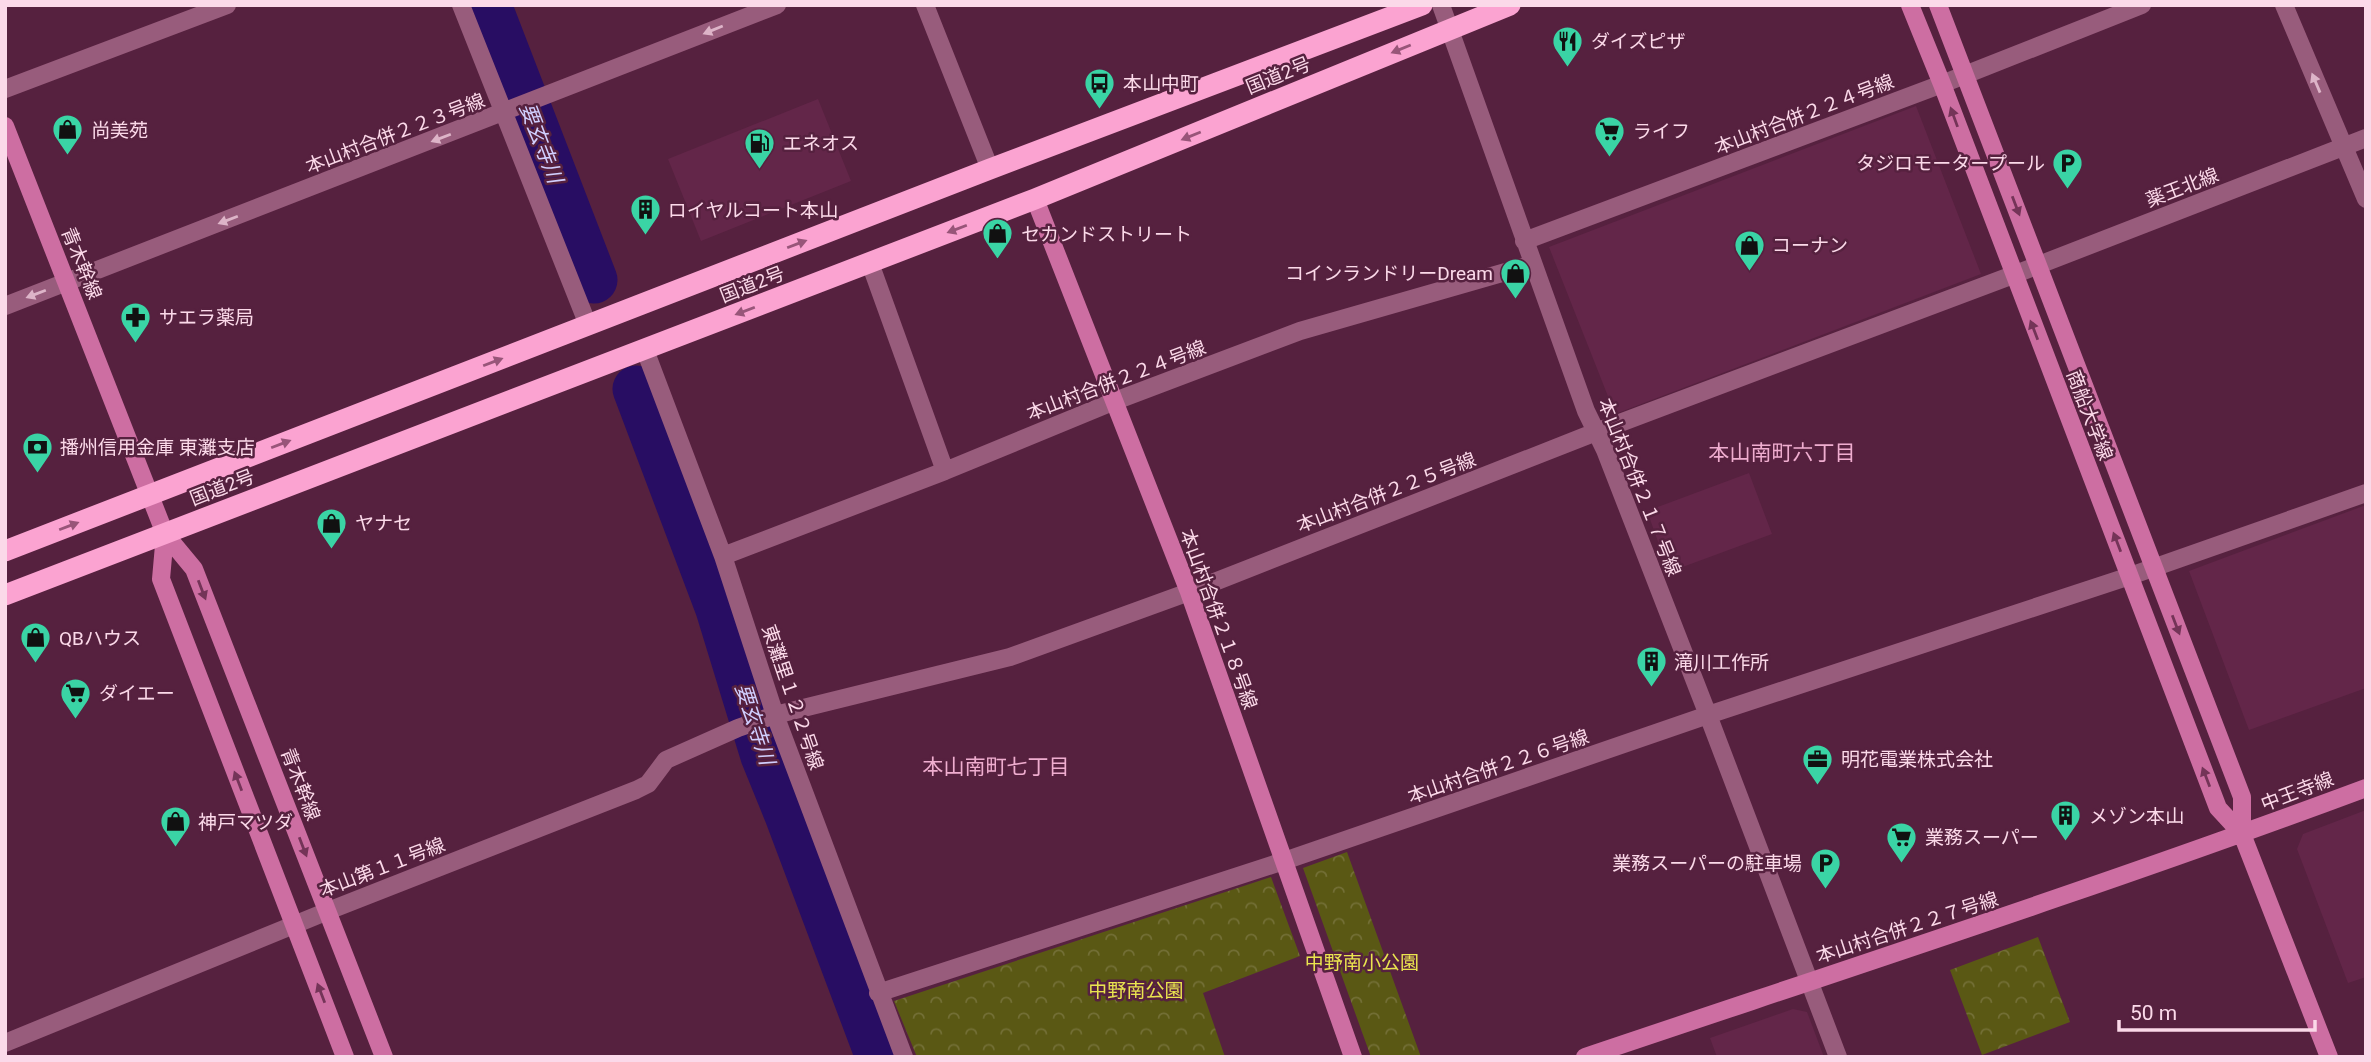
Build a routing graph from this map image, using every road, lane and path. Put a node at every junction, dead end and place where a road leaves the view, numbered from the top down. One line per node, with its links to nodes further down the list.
1 (227, 5): 15 (street)
2 (461, 5): 16 (street)
3 (777, 5): 16 (street, 本山村合併２２３号線, one-way to 16)
4 (925, 5): 20 (street)
5 (1422, 5): 20 (highway, 国道2号)
6 (1441, 5): 12 (street, 本山村合併２１７号線)
7 (1510, 5): 12 (highway, 国道2号)
8 (1910, 5): 14 (street, 商船大学線)
9 (1938, 5): 13 (street, 商船大学線)
10 (2142, 5): 13 (street, 本山村合併２２４号線)
11 (2284, 5): 19 (street, one-way to 11)
12 (1450, 29): 22 (highway, 国道2号, one-way to 22); 23 (street, 本山村合併２１７号線)
13 (1965, 75): 14 (street, 本山村合併２２４号線); 26 (street, 商船大学線, one-way to 26)
14 (1942, 84): 23 (street, 本山村合併２２４号線); 27 (street, 商船大学線, one-way to 14)
15 (5, 89)
16 (504, 113): 28 (street, 本山村合併２２３号線, one-way to 28); 30 (street)
17 (5, 126): 28 (street, 青木幹線)
18 (2366, 138): 19 (street, 薬王北線)
19 (2343, 146): 21 (street); 26 (street, 薬王北線)
20 (990, 169): 30 (highway, 国道2号, one-way to 20)
21 (2366, 199)
22 (1035, 200): 24 (highway, 国道2号, one-way to 24); 32 (street, 本山村合併２１８号線)
23 (1524, 241): 25 (street, 本山村合併２１７号線)
24 (870, 263): 31 (highway, 国道2号, one-way to 31); 34 (street)
25 (1532, 264): 32 (street, 本山村合併２２４号線); 33 (street, 本山村合併２１７号線)
26 (2038, 265): 27 (street, 薬王北線); 40 (street, 商船大学線)
27 (2013, 275): 33 (street, 本山村合併２２５号線); 41 (street, 商船大学線, one-way to 27)
28 (67, 282): 29 (street, 本山村合併２２３号線, one-way to 29); 36 (street, 青木幹線)
29 (5, 306)
30 (588, 325): 36 (highway, 国道2号, one-way to 30)
31 (645, 349): 37 (highway, 国道2号); 39 (street, 東灘里１２２号線)
32 (1115, 401): 34 (street, 本山村合併２２４号線); 42 (street, 本山村合併２１８号線)
33 (1596, 432): 42 (street, 本山村合併２２５号線); 44 (street, 本山村合併２１７号線)
34 (946, 471): 39 (street, 本山村合併２２４号線)
35 (2366, 493): 40 (street, 本山村合併２２６号線)
36 (150, 494): 37 (street, 青木幹線); 38 (highway, 国道2号, one-way to 36)
37 (165, 534): 43 (highway, 国道2号); 49 (street, 青木幹線, one-way to 49); 50 (street, 青木幹線, one-way to 37)
38 (5, 551)
39 (723, 556): 45 (street, 東灘里１２２号線)
40 (2154, 567): 41 (street, 本山村合併２２６号線); 47 (street, 商船大学線, one-way to 47)
41 (2130, 576): 44 (street, 本山村合併２２６号線); 47 (street, 商船大学線, one-way to 41)
42 (1189, 592): 45 (street, 本山村合併２２５号線); 48 (street, 本山村合併２１８号線)
43 (5, 595)
44 (1708, 715): 48 (street, 本山村合併２２６号線); 51 (street, 本山村合併２１７号線)
45 (770, 717): 49 (street, 本山第１１号線); 52 (street, 東灘里１２２号線)
46 (2366, 788): 47 (street, 中王寺線)
47 (2242, 834): 51 (street, 本山村合併２２７号線); 60 (street, 商船大学線)
48 (1284, 861): 52 (street, 本山村合併２２６号線); 57 (street, 本山村合併２１８号線)
49 (328, 911): 50 (street, 本山第１１号線); 55 (street, 青木幹線)
50 (293, 925): 53 (street, 本山第１１号線); 54 (street, 青木幹線, one-way to 50)
51 (1808, 982): 58 (street, 本山村合併２２７号線); 59 (street, 本山村合併２１７号線)
52 (878, 993): 56 (street, 東灘里１２２号線)
53 (5, 1043)
54 (345, 1057)
55 (384, 1057)
56 (904, 1057)
57 (1353, 1057)
58 (1585, 1057)
59 (1838, 1057)
60 (2329, 1057)

